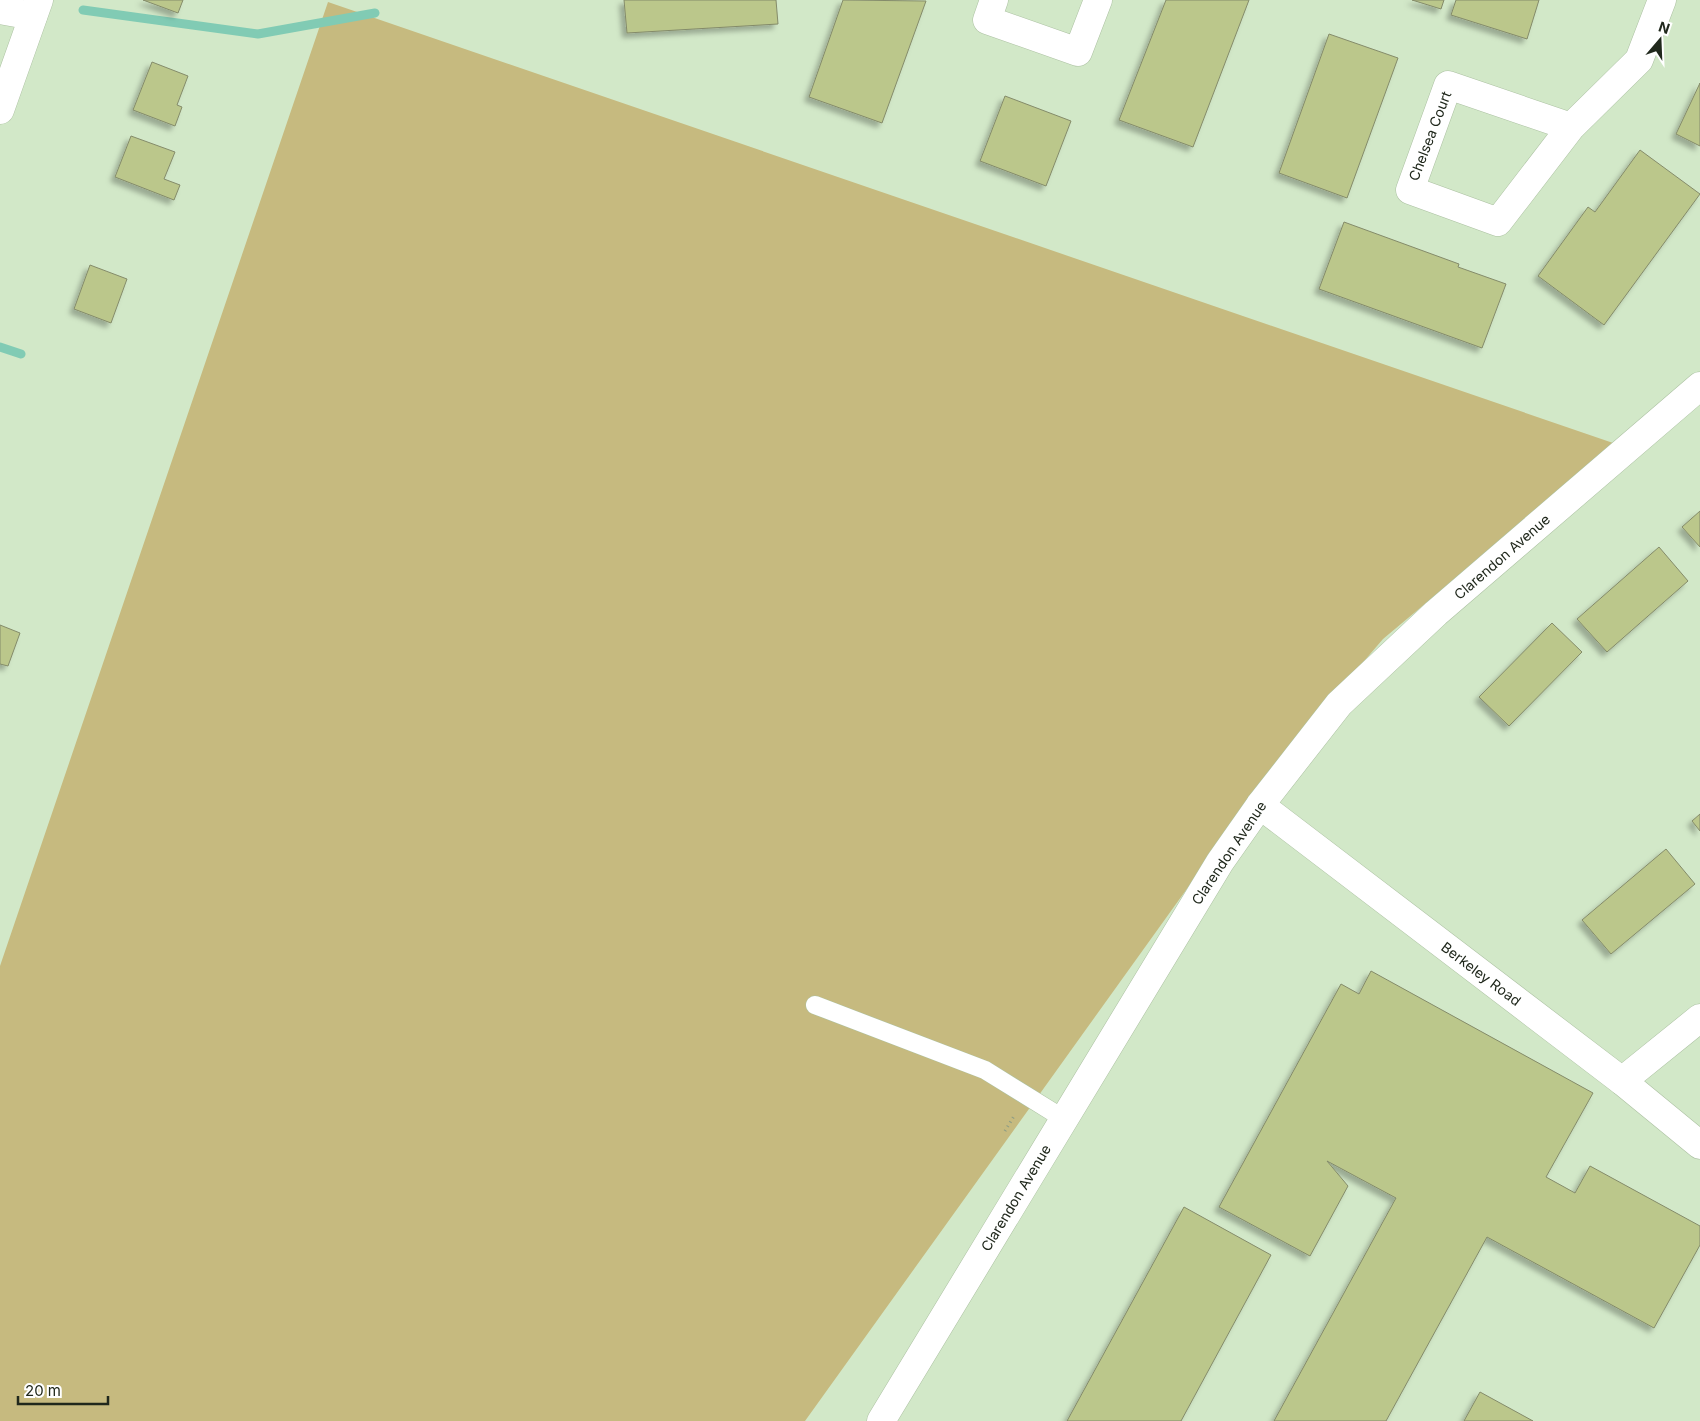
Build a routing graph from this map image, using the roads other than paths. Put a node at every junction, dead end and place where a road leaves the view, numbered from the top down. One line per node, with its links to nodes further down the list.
1 (994, 0): 2 (street)
2 (1098, 0)
3 (1662, 0): 7 (street, Chelsea Court)
4 (36, 8): 5 (street); 6 (street)
5 (0, 10)
6 (0, 110)
7 (1571, 127): 7 (street, Chelsea Court)
8 (1700, 386): 9 (street, Clarendon Avenue)
9 (1260, 805): 12 (street, Berkeley Road); 13 (street, Clarendon Avenue)
10 (815, 1005): 13 (lane)
11 (1700, 1018): 12 (street)
12 (1622, 1081): 14 (street, Berkeley Road)
13 (1064, 1119): 15 (street, Clarendon Avenue)
14 (1700, 1145)
15 (881, 1421)

